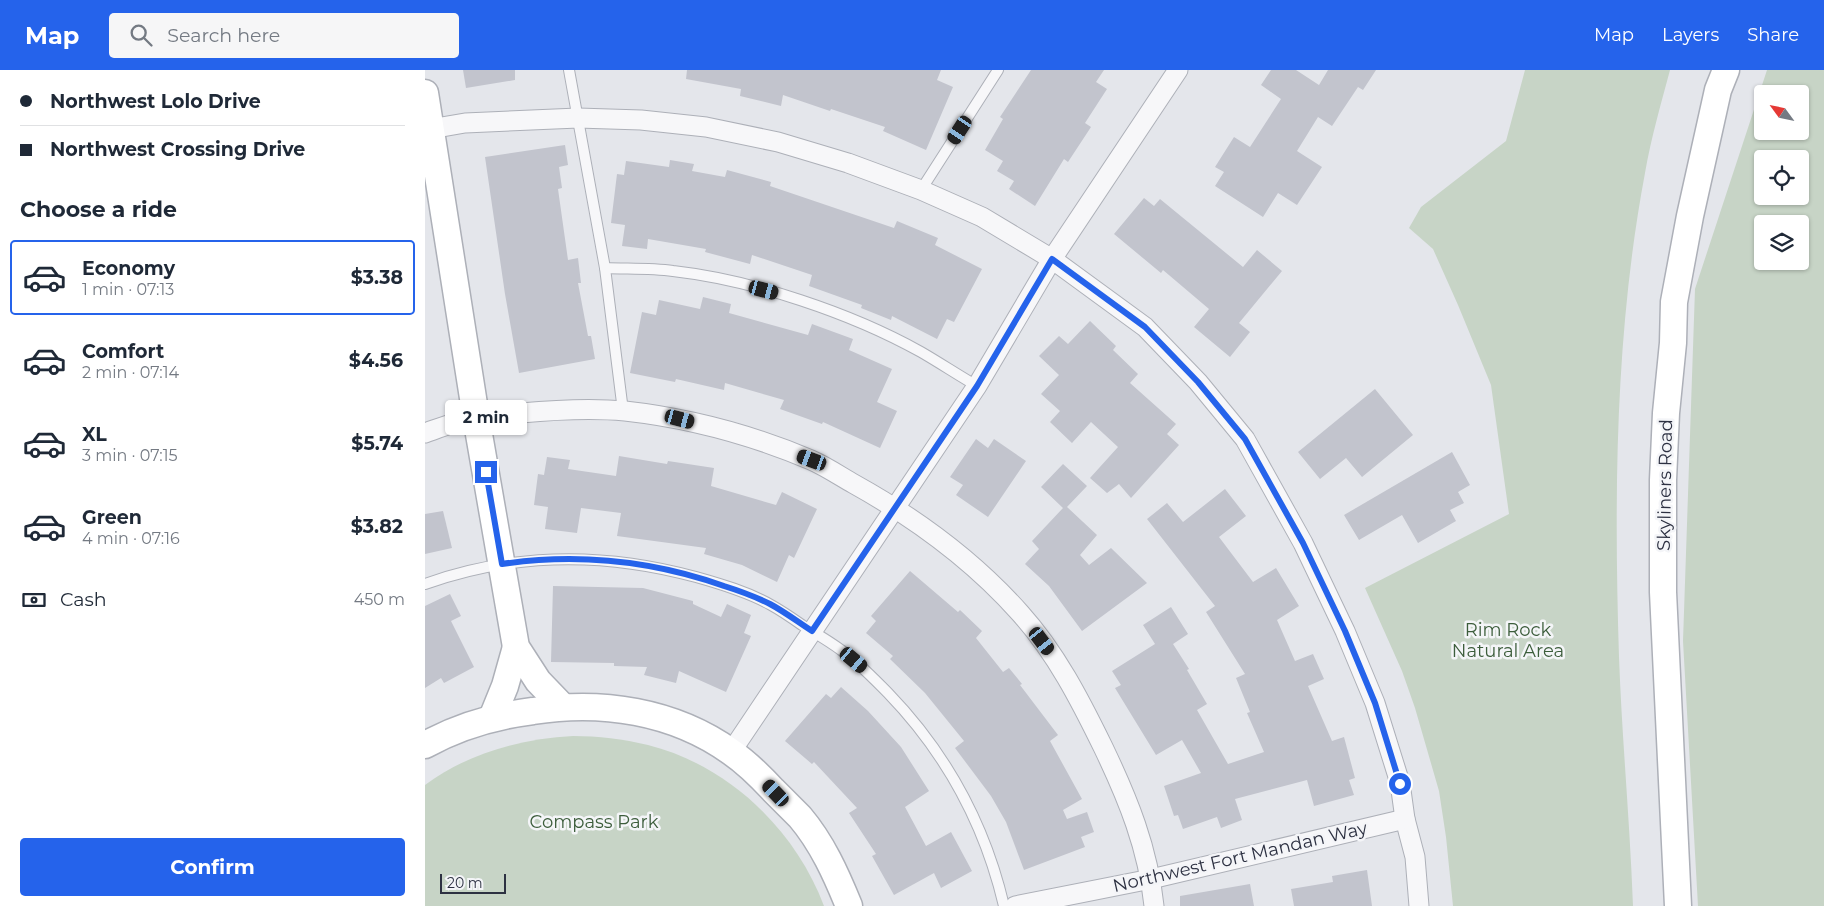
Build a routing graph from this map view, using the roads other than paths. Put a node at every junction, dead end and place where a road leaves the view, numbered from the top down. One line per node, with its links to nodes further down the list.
1 (569, 70): 6 (lane)
2 (998, 70): 8 (lane)
3 (1178, 70): 9 (street)
4 (1726, 70): 31 (street, Skyliners Road)
5 (425, 93): 7 (street)
6 (578, 118): 7 (street); 8 (street); 10 (lane)
7 (428, 129): 13 (street)
8 (921, 190): 9 (street)
9 (1052, 259): 11 (street); 24 (street)
10 (605, 268): 11 (lane); 12 (lane)
11 (977, 386): 15 (street)
12 (623, 411): 13 (street); 15 (street)
13 (476, 417): 14 (street); 16 (street)
14 (425, 433)
15 (896, 508): 18 (street); 25 (street)
16 (502, 564): 17 (lane); 18 (lane); 19 (street)
17 (425, 584)
18 (812, 631): 23 (street); 27 (lane)
19 (516, 647): 20 (street); 21 (street)
20 (563, 707): 21 (street); 23 (street)
21 (492, 718): 22 (street)
22 (425, 745)
23 (731, 752): 26 (street)
24 (1405, 819): 25 (street, Northwest Fort Mandan Way); 30 (street)
25 (1151, 880): 28 (street, Northwest Fort Mandan Way); 29 (street)
26 (849, 906)
27 (1003, 906)
28 (1015, 906)
29 (1154, 906)
30 (1419, 906)
31 (1678, 906)

